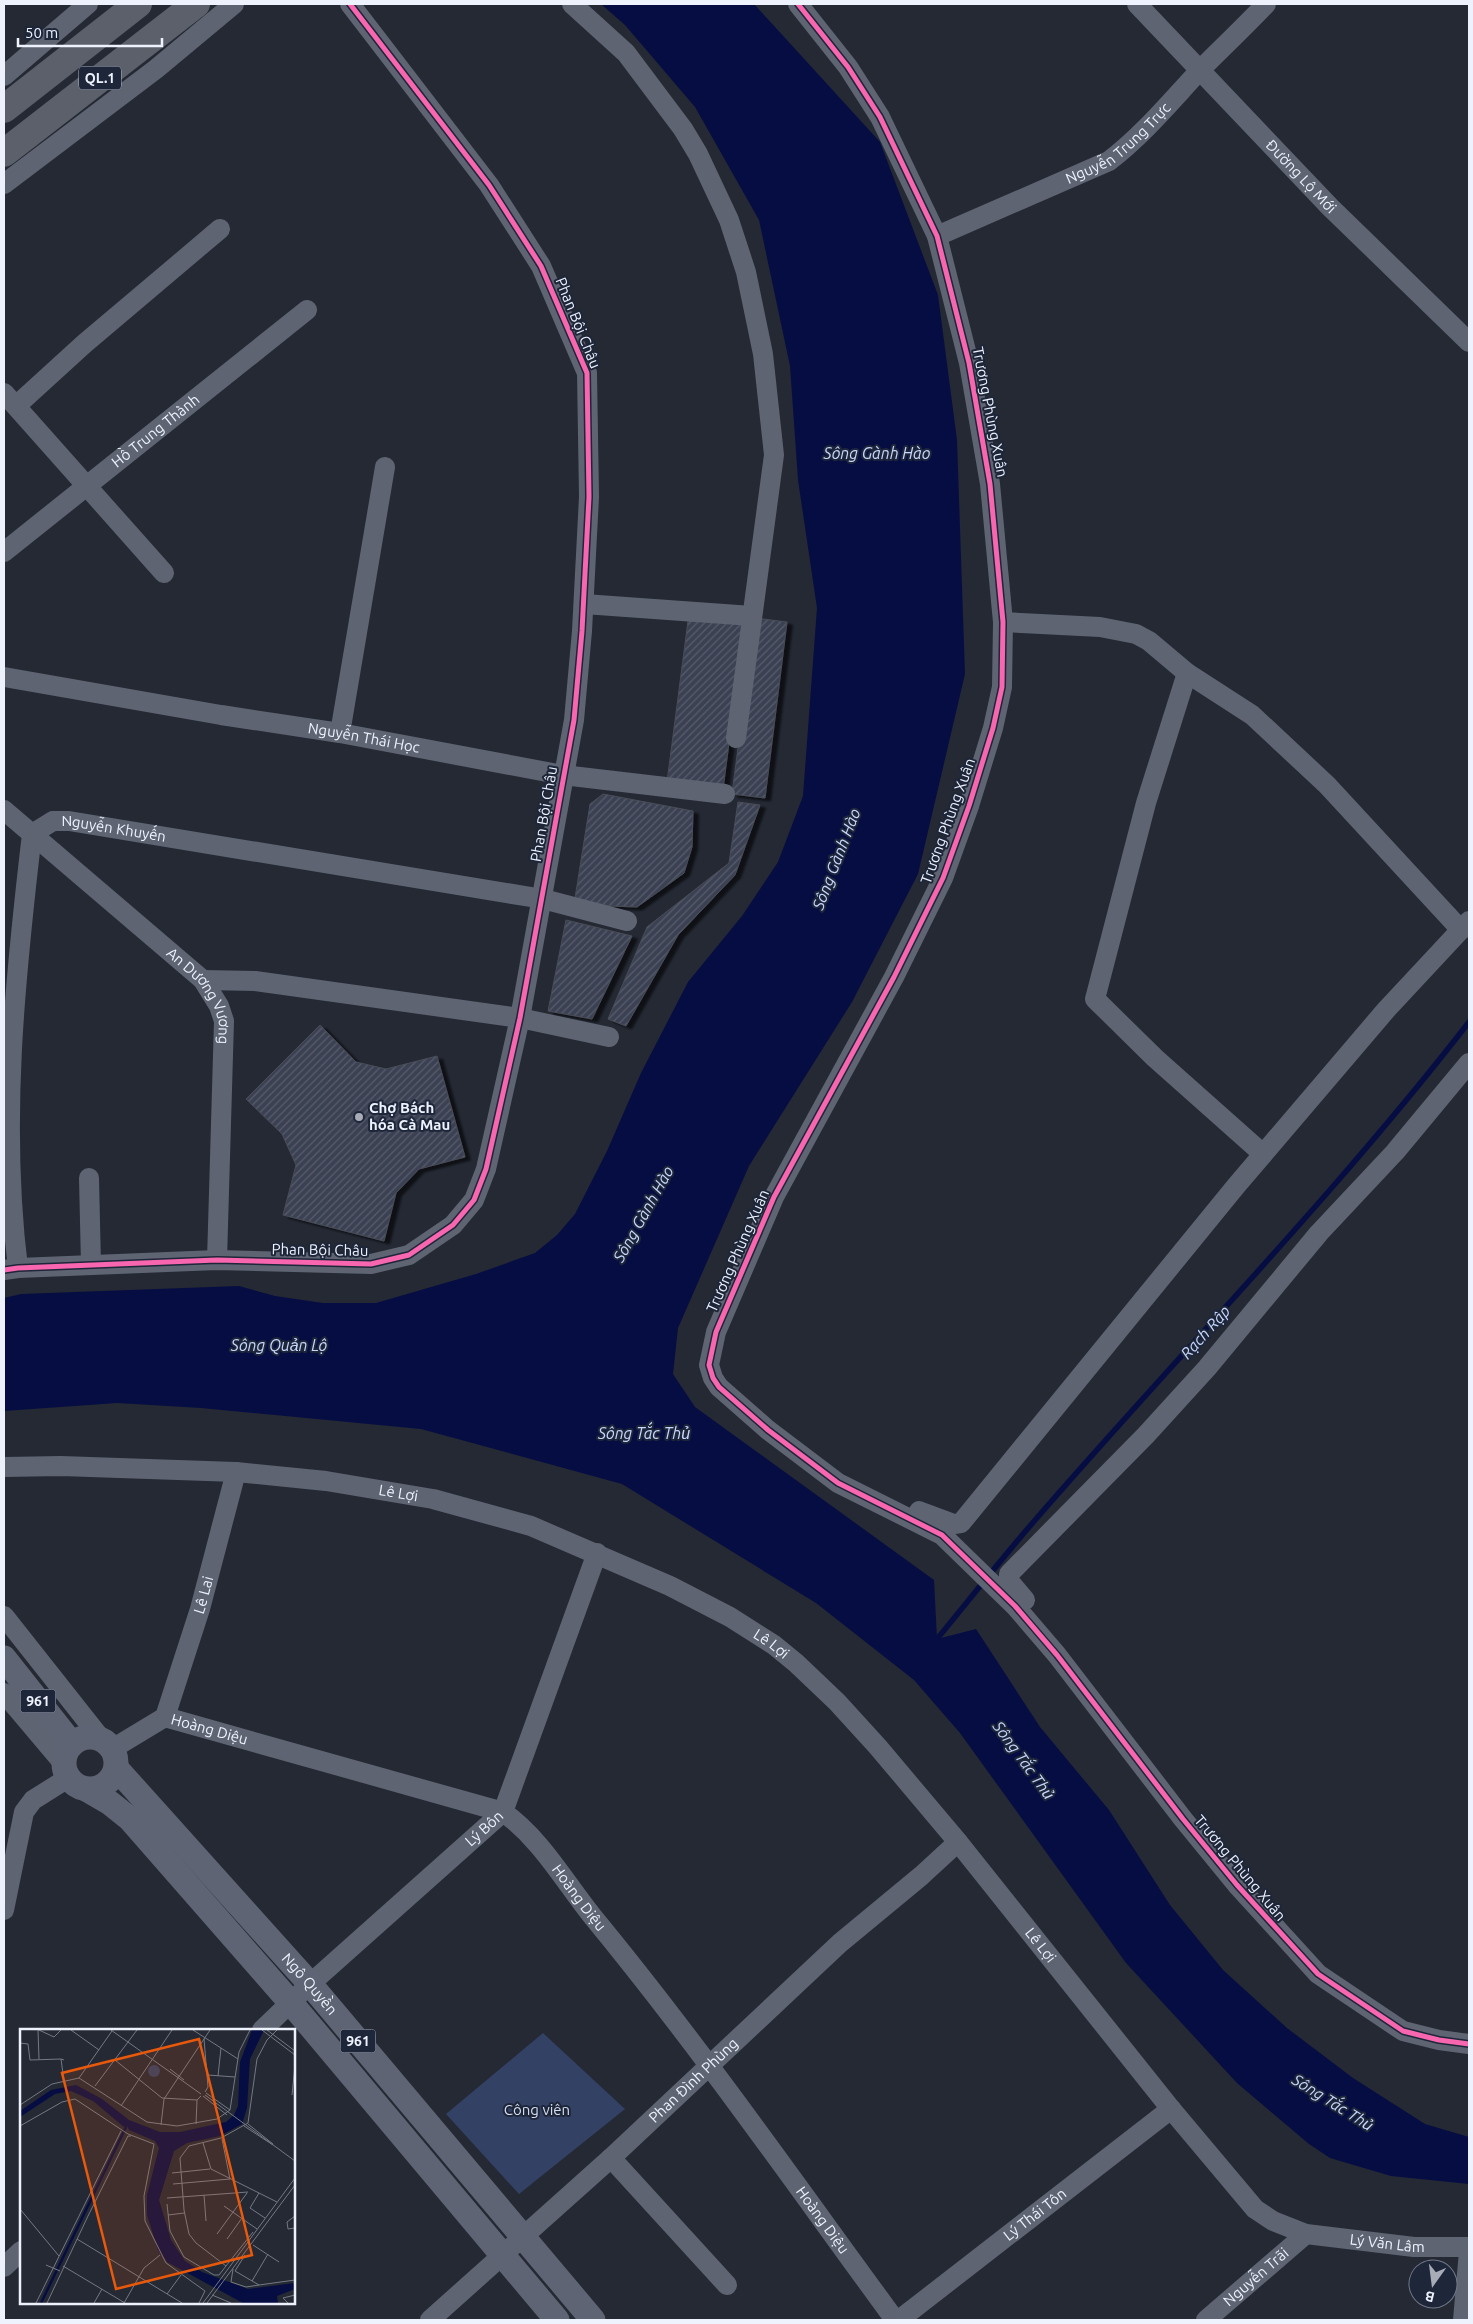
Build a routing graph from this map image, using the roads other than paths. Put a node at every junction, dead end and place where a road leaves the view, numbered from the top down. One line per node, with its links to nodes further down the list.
1 (88, 4): 11 (street)
2 (138, 4): 12 (highway, QL.1)
3 (196, 4): 13 (highway, QL.1)
4 (234, 4): 14 (street)
5 (350, 4): 24 (street, Phan Bội Châu)
6 (572, 4): 25 (street)
7 (798, 4): 16 (street, Trương Phùng Xuân)
8 (1137, 4): 10 (street, Đường Lộ Mới)
9 (1266, 4): 10 (street, Nguyễn Trung Trực)
10 (1200, 70): 16 (street, Nguyễn Trung Trực); 18 (street, Đường Lộ Mới)
11 (4, 76)
12 (4, 109)
13 (4, 153)
14 (4, 184)
15 (220, 228): 19 (street)
16 (937, 236): 26 (street, Trương Phùng Xuân)
17 (307, 310): 21 (street, Hồ Trung Thành)
18 (1469, 342)
19 (10, 400): 21 (street)
20 (385, 467): 29 (street)
21 (87, 485): 22 (street, Hồ Trung Thành); 23 (street)
22 (4, 552)
23 (164, 573)
24 (584, 604): 25 (street); 31 (street, Phan Bội Châu)
25 (752, 616): 30 (street)
26 (1003, 622): 27 (street); 49 (street, Trương Phùng Xuân)
27 (1187, 673): 37 (street); 42 (street)
28 (4, 677): 29 (street, Nguyễn Thái Học)
29 (340, 733): 31 (street, Nguyễn Thái Học)
30 (736, 738)
31 (563, 776): 32 (street, Nguyễn Thái Học); 35 (street, Phan Bội Châu)
32 (725, 794)
33 (4, 810): 34 (street, An Dương Vương)
34 (32, 834): 35 (street, Nguyễn Khuyến); 38 (street, An Dương Vương); 46 (street)
35 (543, 898): 36 (street, Nguyễn Khuyến); 39 (street, Phan Bội Châu)
36 (627, 921)
37 (1465, 926): 42 (street)
38 (203, 980): 39 (street); 44 (street, An Dương Vương)
39 (520, 1018): 40 (street); 44 (street, Phan Bội Châu)
40 (609, 1037)
41 (1469, 1063): 52 (street)
42 (1263, 1154): 49 (street)
43 (89, 1178): 45 (street)
44 (217, 1260): 45 (street, Phan Bội Châu)
45 (91, 1264): 46 (street, Phan Bội Châu)
46 (11, 1269)
47 (4, 1467): 48 (street, Lê Lợi)
48 (236, 1472): 50 (street, Lê Lợi); 55 (street, Lê Lai)
49 (867, 1498): 52 (street, Trương Phùng Xuân)
50 (597, 1553): 58 (street, Lý Bôn); 59 (street, Lê Lợi)
51 (4, 1616): 56 (street)
52 (1057, 1655): 64 (street, Trương Phùng Xuân)
53 (4, 1658): 57 (main road, Ngô Quyền / 961)
54 (4, 1693): 57 (street)
55 (165, 1717): 56 (street, Hoàng Diệu); 58 (street, Hoàng Diệu)
56 (110, 1752): 57 (main road); 57 (main road); 61 (main road, Ngô Quyền / 961)
57 (72, 1769): 60 (street); 62 (main road, Ngô Quyền)
58 (502, 1812): 61 (street, Lý Bôn); 65 (street, Hoàng Diệu)
59 (958, 1842): 65 (street, Phan Đình Phùng); 66 (street, Lê Lợi)
60 (4, 1910)
61 (310, 1984): 62 (street, Lý Bôn); 69 (main road, Ngô Quyền / 961)
62 (291, 2003): 63 (street, Lý Bôn); 72 (main road, Ngô Quyền)
63 (263, 2029)
64 (1469, 2044)
65 (709, 2065): 67 (street, Phan Đình Phùng); 78 (street, Hoàng Diệu)
66 (1171, 2109): 68 (street, Lê Lợi); 79 (street, Lý Thái Tôn)
67 (611, 2158): 69 (street, Phan Đình Phùng); 74 (street)
68 (1306, 2234): 70 (street, Lý Văn Lâm); 80 (street, Nguyễn Trãi)
69 (523, 2236): 72 (street, Phan Đình Phùng); 77 (main road, Ngô Quyền / 961)
70 (1469, 2249): 81 (street)
71 (20, 2252): 73 (street)
72 (503, 2254): 75 (street, Phan Đình Phùng); 76 (main road, Ngô Quyền)
73 (4, 2267)
74 (727, 2285)
75 (430, 2320)
76 (557, 2320)
77 (593, 2320)
78 (895, 2320)
79 (899, 2320)
80 (1206, 2320)
81 (1463, 2320)

